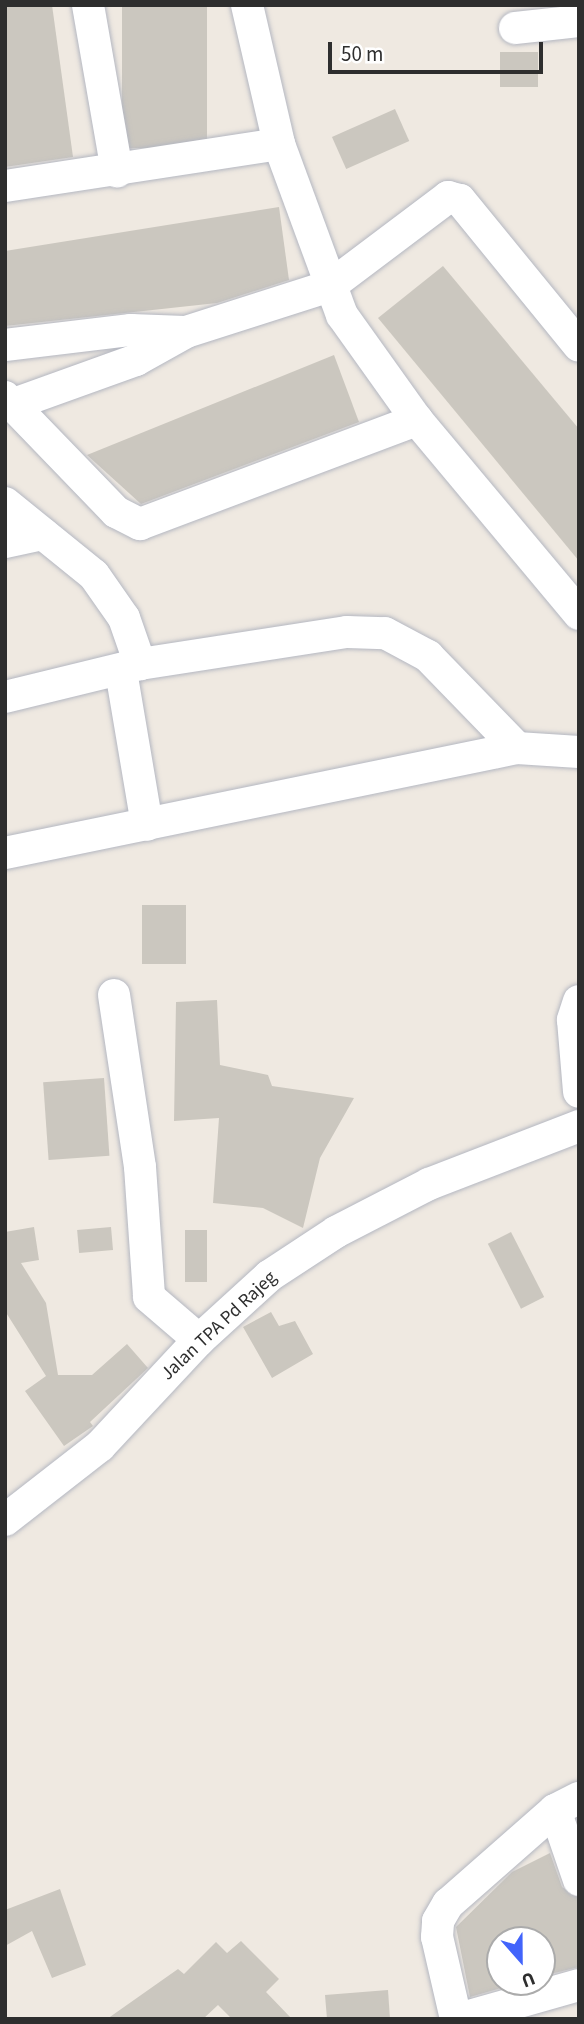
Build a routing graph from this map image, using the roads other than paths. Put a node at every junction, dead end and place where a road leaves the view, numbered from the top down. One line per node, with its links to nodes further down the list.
1 (88, 5): 6 (street)
2 (247, 5): 5 (street)
3 (579, 21): 4 (street)
4 (515, 28)
5 (279, 144): 6 (street); 8 (street)
6 (117, 172): 7 (street)
7 (5, 186)
8 (330, 286): 9 (street); 11 (street); 13 (street)
9 (186, 332): 10 (street); 12 (street)
10 (5, 345)
11 (579, 346)
12 (8, 401): 13 (street)
13 (416, 420): 17 (street)
14 (5, 503): 15 (street)
15 (43, 534): 16 (street); 18 (street)
16 (5, 542)
17 (579, 614)
18 (130, 668): 19 (street); 20 (street); 22 (street)
19 (5, 697)
20 (517, 748): 21 (street); 22 (street)
21 (569, 752)
22 (147, 825): 23 (street)
23 (5, 853)
24 (114, 995): 28 (street)
25 (579, 1001): 26 (street)
26 (579, 1092)
27 (579, 1126): 28 (street, Jalan TPA Pd Rajeg)
28 (199, 1340): 29 (street, Jalan TPA Pd Rajeg)
29 (5, 1520)
30 (567, 1804): 31 (street); 33 (street)
31 (579, 1880)
32 (579, 1985): 33 (street)
33 (458, 2019)

